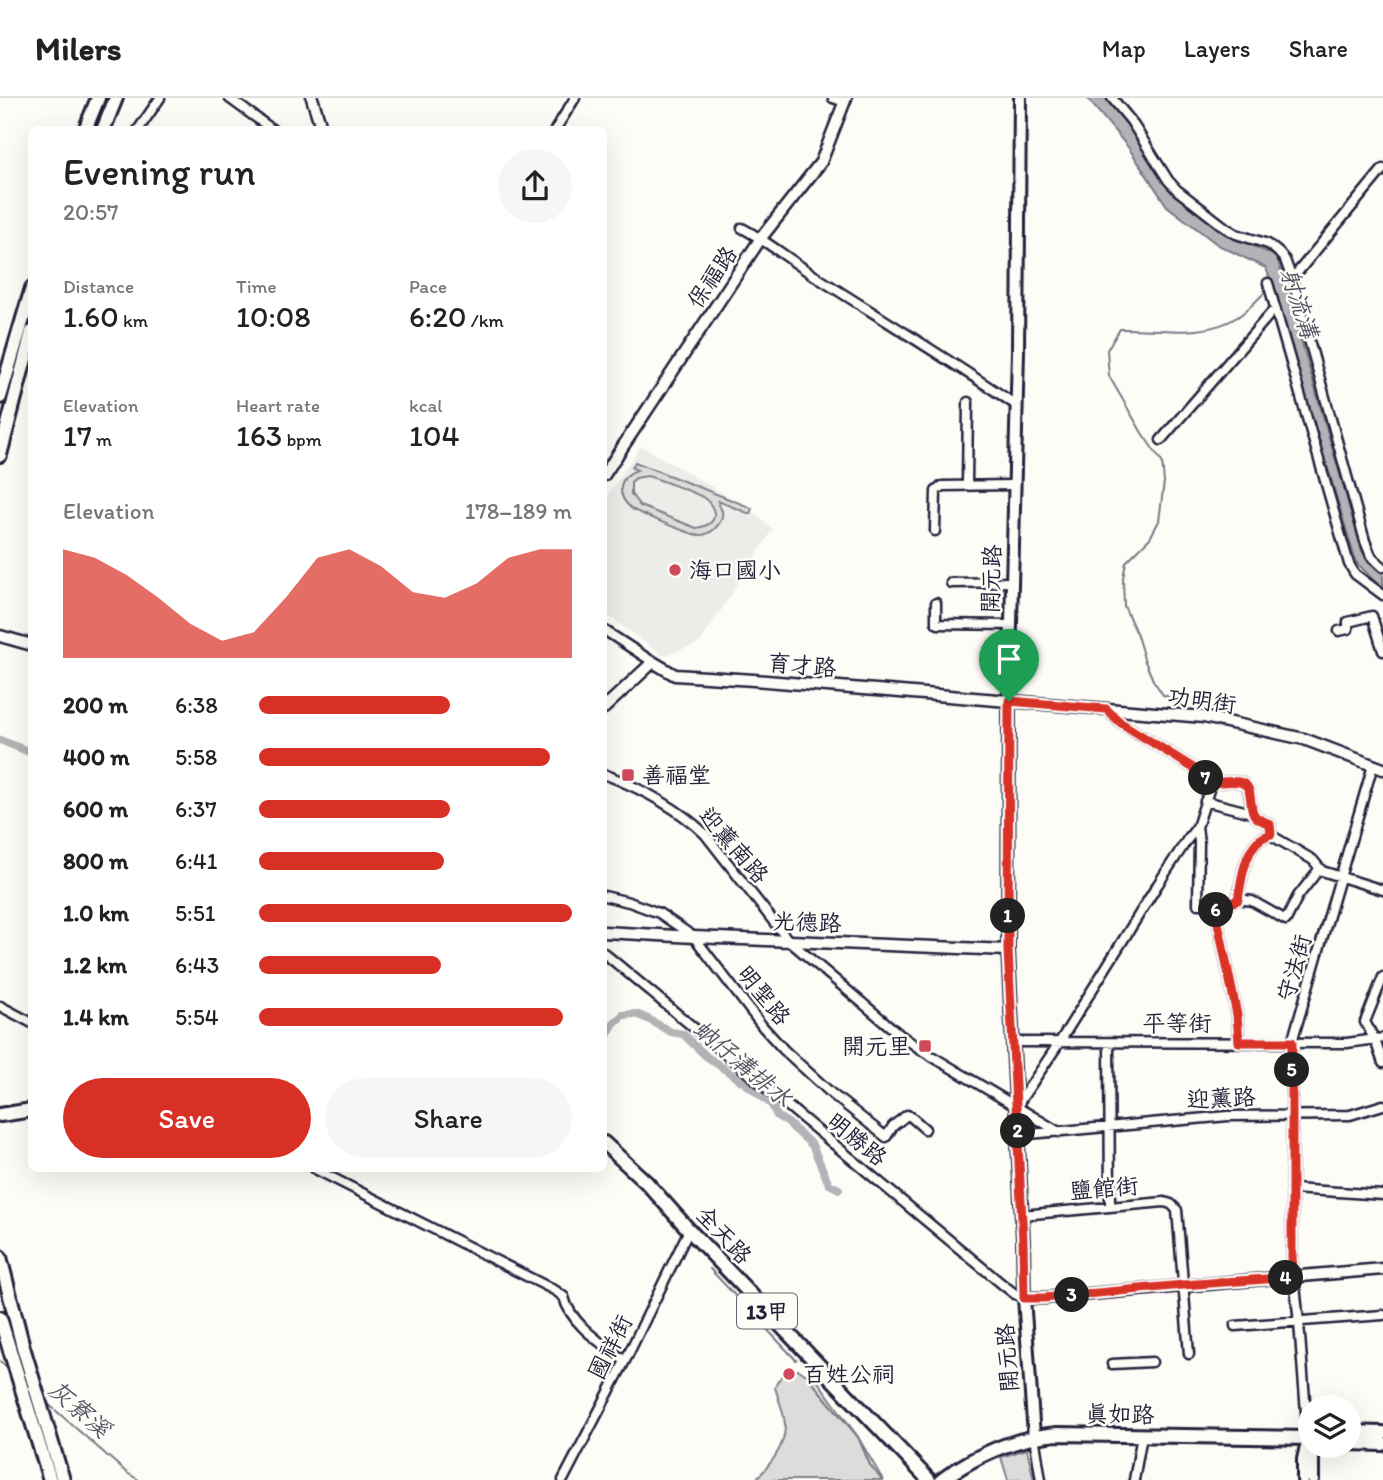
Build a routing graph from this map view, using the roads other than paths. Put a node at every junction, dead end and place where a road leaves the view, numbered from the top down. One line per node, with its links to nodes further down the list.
1 (98, 98): 11 (main road)
2 (116, 98): 12 (main road)
3 (160, 98): 13 (street)
4 (229, 98): 14 (street)
5 (312, 98): 15 (street)
6 (575, 98): 16 (street)
7 (833, 98): 10 (street)
8 (1020, 98): 27 (main road, 開元路)
9 (1112, 98): 20 (street)
10 (846, 100): 19 (street, 保福路)
11 (87, 126)
12 (105, 126)
13 (141, 126)
14 (268, 126)
15 (321, 126)
16 (558, 126)
17 (1383, 169): 20 (street)
18 (742, 228): 19 (street)
19 (761, 238): 27 (street); 30 (street, 保福路)
20 (1292, 279): 34 (street)
21 (1268, 284): 23 (street)
22 (28, 302): 25 (main road)
23 (1274, 306): 28 (street); 37 (street)
24 (28, 347): 29 (main road)
25 (0, 397)
26 (968, 402): 31 (street)
27 (1017, 405): 32 (main road, 開元路)
28 (1161, 440)
29 (0, 455)
30 (607, 470)
31 (967, 485): 32 (street); 33 (street)
32 (1014, 485): 35 (main road, 開元路)
33 (935, 531)
34 (1383, 567)
35 (1012, 582): 36 (street); 39 (main road, 開元路)
36 (950, 583)
37 (1383, 595)
38 (936, 603): 39 (street)
39 (1011, 625): 46 (main road, 開元路)
40 (1339, 631): 44 (street)
41 (607, 632): 45 (street, 育才路)
42 (0, 636): 43 (street)
43 (28, 644)
44 (1383, 651)
45 (653, 662): 46 (street, 育才路); 47 (street)
46 (1009, 701): 48 (street, 功明街); 65 (main road, 開元路)
47 (607, 705)
48 (1106, 709): 49 (street, 功明街); 51 (street)
49 (1378, 767): 57 (street, 守法街)
50 (607, 775): 64 (street, 迎薰南路)
51 (1209, 783): 52 (street); 53 (street)
52 (1205, 801): 53 (street); 54 (street)
53 (1252, 813): 55 (street)
54 (1198, 827): 61 (street); 74 (street)
55 (1271, 834): 56 (street); 60 (street)
56 (1320, 868): 57 (street); 60 (street)
57 (1340, 878): 58 (street); 73 (street, 守法街)
58 (1383, 890)
59 (607, 897): 63 (street, 明聖路)
60 (1238, 900): 61 (street)
61 (1214, 903): 72 (street)
62 (607, 932): 63 (street, 光德路)
63 (694, 937): 64 (street, 光德路); 83 (street, 明聖路)
64 (788, 940): 65 (street, 光德路); 78 (street, 迎薰南路)
65 (1008, 950): 71 (main road, 開元路)
66 (607, 956): 97 (street, 明勝路)
67 (1383, 977): 70 (street)
68 (0, 1006): 69 (street)
69 (28, 1021)
70 (1379, 1039): 73 (street, 平等街); 76 (street)
71 (1013, 1042): 74 (street, 平等街); 78 (main road, 開元路)
72 (1239, 1042): 73 (street, 平等街); 75 (street, 平等街)
73 (1292, 1042): 81 (street, 守法街)
74 (1059, 1043): 75 (street, 平等街); 78 (street)
75 (1110, 1043): 82 (street)
76 (1383, 1063)
77 (1383, 1105): 81 (street, 迎薰路)
78 (1016, 1107): 84 (street, 迎薰南路); 85 (main road, 開元路)
79 (28, 1111): 80 (main road)
80 (0, 1115)
81 (1292, 1115): 82 (street, 迎薰路); 88 (street, 守法街)
82 (1110, 1126): 84 (street, 迎薰路); 90 (street)
83 (925, 1129)
84 (1059, 1132): 85 (street, 迎薰路)
85 (1018, 1135): 91 (main road, 開元路)
86 (607, 1146): 92 (main road, 全天路 / 13甲)
87 (321, 1172): 103 (street)
88 (1293, 1189): 89 (street); 95 (street, 守法街)
89 (1383, 1195)
90 (1110, 1206): 91 (street, 鹽館街); 96 (street, 鹽館街)
91 (1022, 1214): 97 (main road, 開元路)
92 (690, 1230): 103 (street, 國祥街); 120 (main road, 全天路 / 13甲)
93 (0, 1257): 107 (main road)
94 (1383, 1269): 95 (street)
95 (1294, 1277): 96 (street); 100 (street, 守法街)
96 (1183, 1285): 97 (street); 102 (street)
97 (1024, 1298): 111 (main road, 開元路)
98 (1383, 1315): 100 (street)
99 (0, 1318): 107 (main road)
100 (1299, 1323): 101 (street); 106 (street, 守法街)
101 (1235, 1326)
102 (1188, 1354)
103 (625, 1361): 119 (street, 國祥街)
104 (1152, 1363): 105 (street)
105 (1111, 1364)
106 (1306, 1395)
107 (42, 1431): 117 (main road); 118 (main road)
108 (1361, 1432): 109 (main road)
109 (1383, 1433)
110 (1142, 1435): 111 (main road, 真如路); 112 (main road, 真如路); 123 (street)
111 (1034, 1436): 121 (main road, 真如路); 122 (street, 開元路)
112 (1298, 1438)
113 (1361, 1443): 114 (main road)
114 (1383, 1444)
115 (1303, 1458): 124 (main road)
116 (1313, 1458): 125 (main road)
117 (50, 1480)
118 (63, 1480)
119 (563, 1480)
120 (929, 1480)
121 (942, 1480)
122 (1041, 1480)
123 (1134, 1480)
124 (1303, 1480)
125 (1314, 1480)

